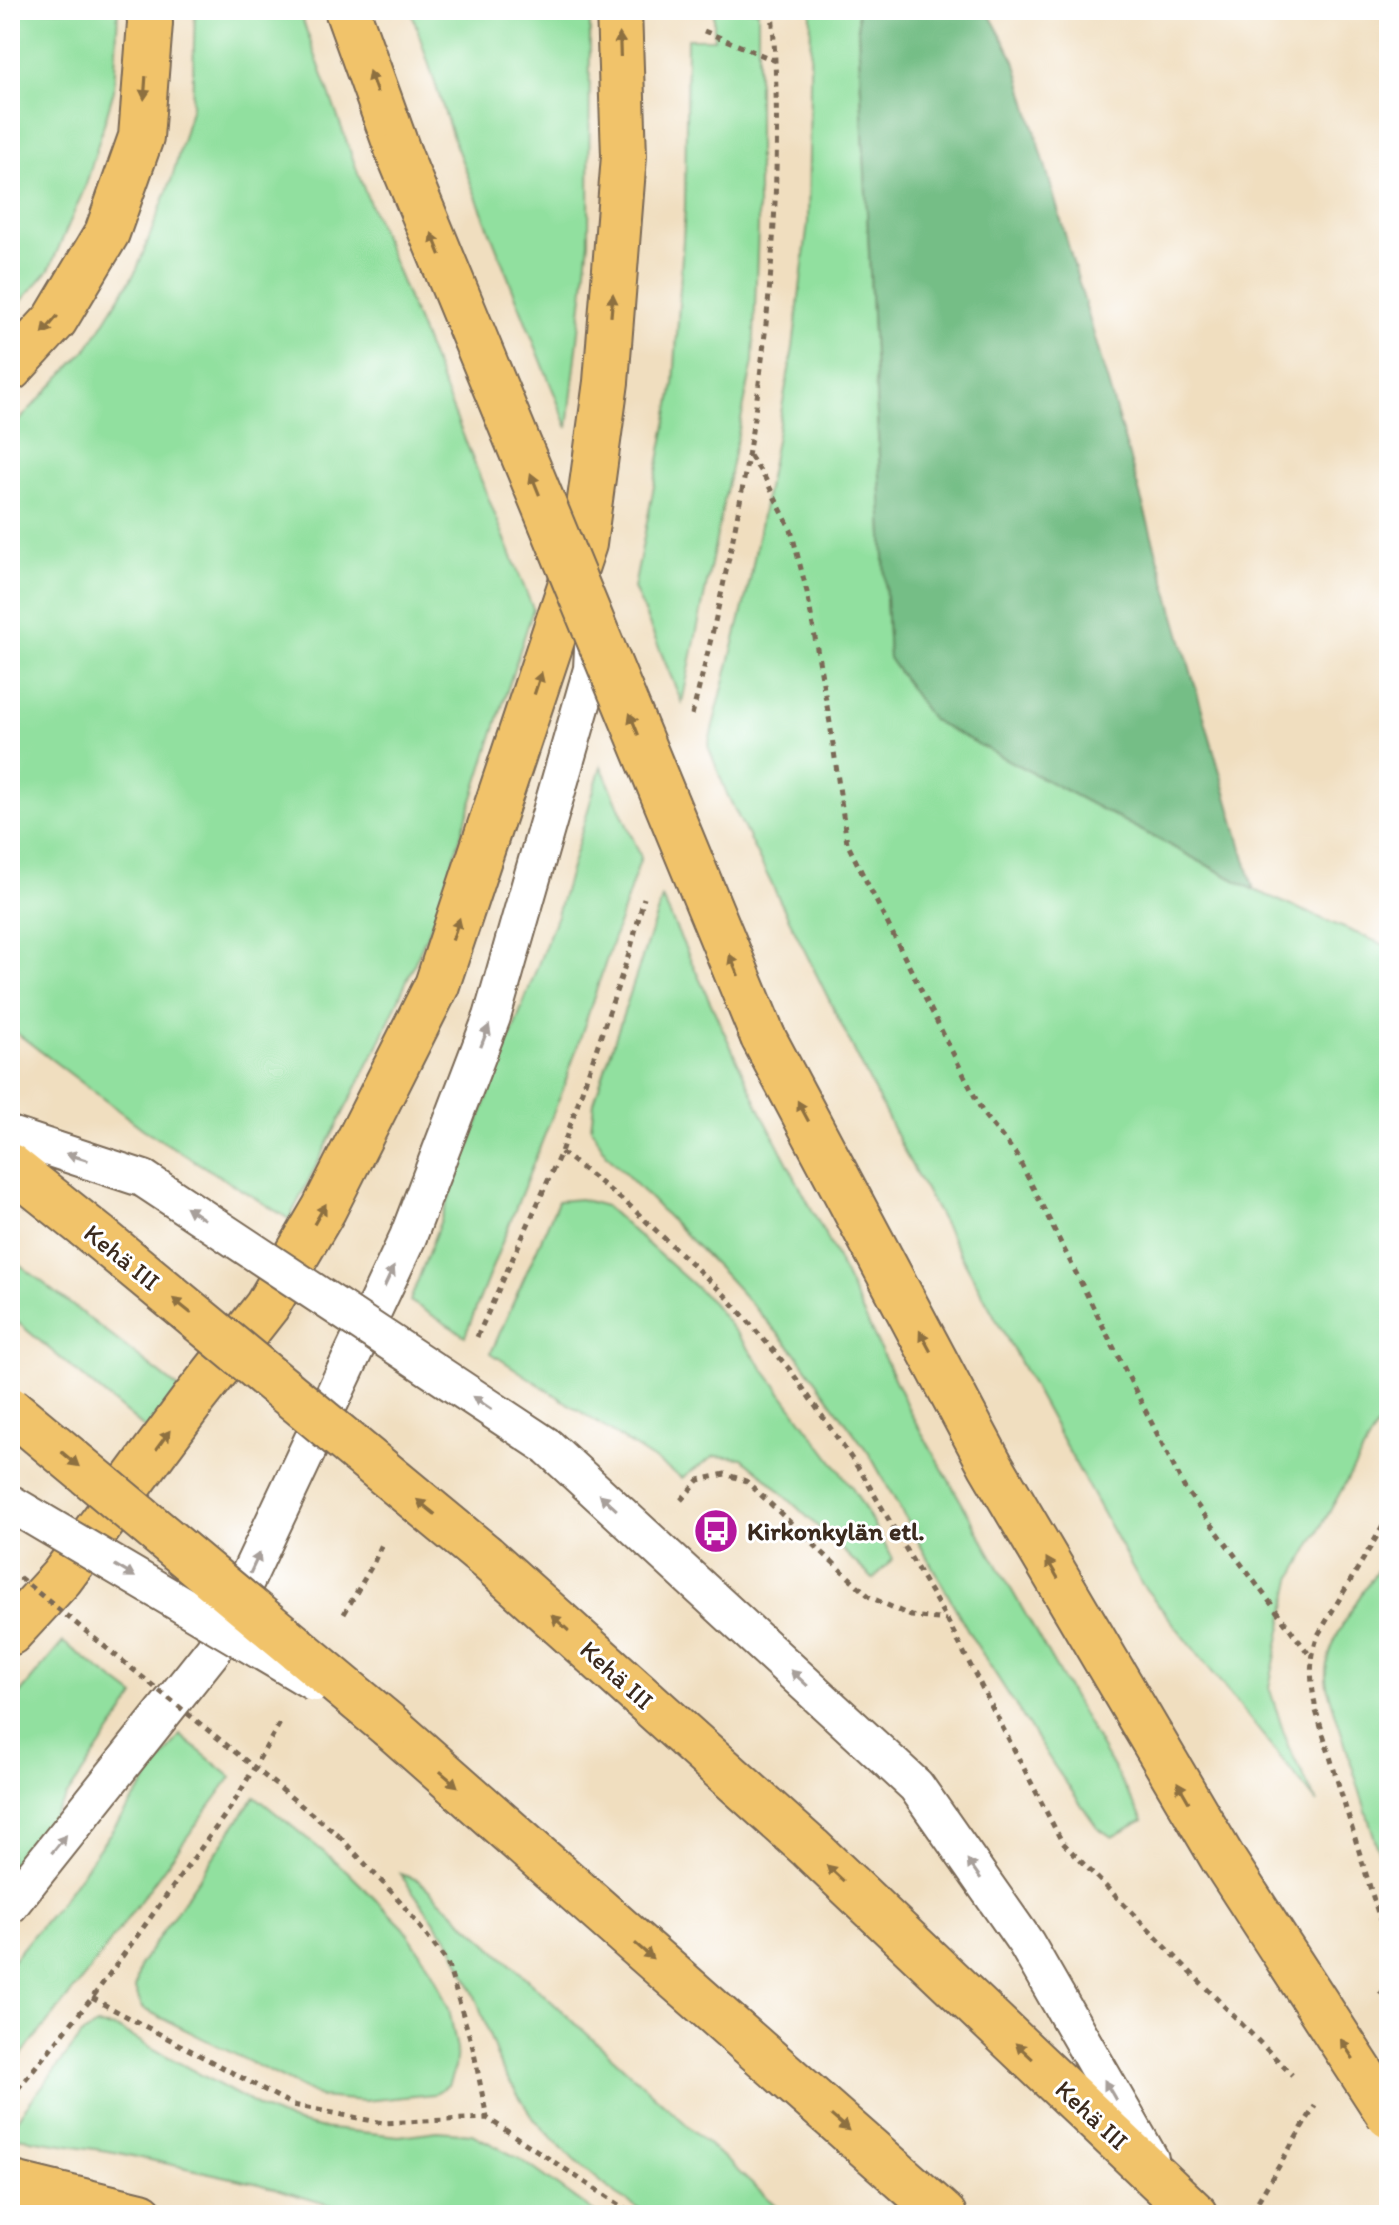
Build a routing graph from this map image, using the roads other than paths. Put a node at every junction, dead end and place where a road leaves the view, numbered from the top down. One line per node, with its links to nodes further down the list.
1 (149, 10): 4 (highway, one-way to 4)
2 (347, 10): 13 (highway, one-way to 2, bridge)
3 (619, 10): 5 (highway, one-way to 3)
4 (10, 369)
5 (606, 382): 10 (highway, one-way to 5); 12 (lane, one-way to 5)
6 (10, 1135): 14 (lane, one-way to 6, bridge)
7 (10, 1166): 14 (highway, Kehä III, one-way to 7, bridge)
8 (10, 1409): 11 (highway, one-way to 11, bridge)
9 (10, 1503): 11 (lane, one-way to 11, bridge)
10 (10, 1633)
11 (391, 1727): 17 (highway, one-way to 17)
12 (10, 1905)
13 (1389, 2115)
14 (1163, 2182): 18 (highway, Kehä III)
15 (10, 2183): 16 (highway)
16 (141, 2215)
17 (944, 2215)
18 (1196, 2215)

